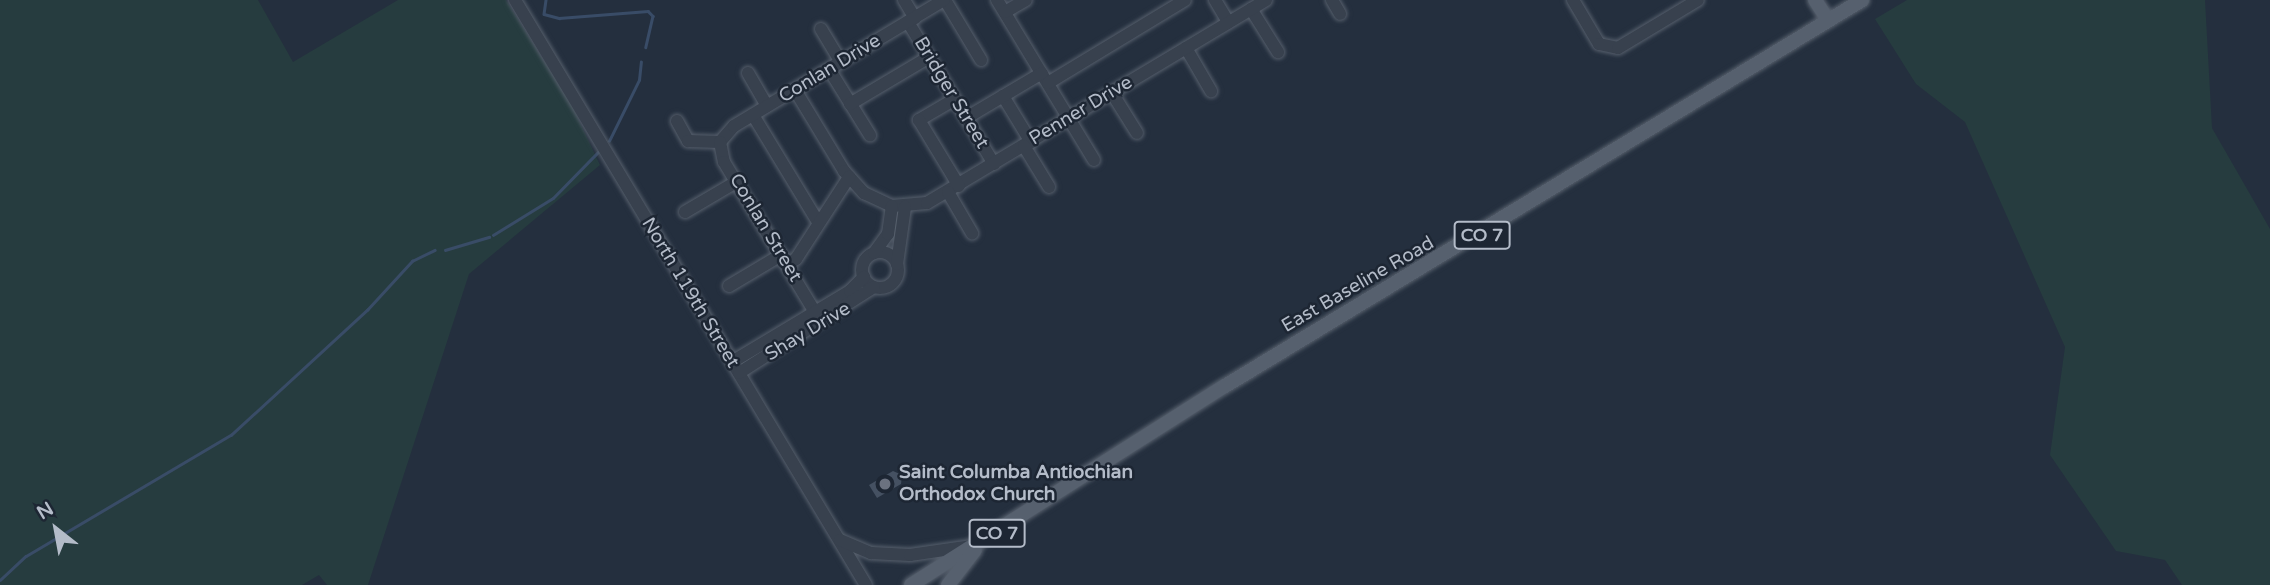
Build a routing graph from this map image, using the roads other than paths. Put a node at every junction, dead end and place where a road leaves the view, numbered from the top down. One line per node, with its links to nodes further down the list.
1 (515, 0): 62 (street, North 119th Street)
2 (904, 0): 18 (street, Bridger Street)
3 (944, 0): 18 (street, Conlan Drive); 25 (street)
4 (997, 0): 16 (street)
5 (1026, 0): 16 (street)
6 (1185, 0): 29 (street)
7 (1215, 0): 20 (street)
8 (1266, 0): 15 (street, Penner Drive)
9 (1332, 0): 17 (street)
10 (1573, 0): 11 (street)
11 (1698, 0)
12 (1815, 0): 19 (main road)
13 (1862, 0): 14 (main road, East Baseline Road / CO 7)
14 (1838, 6): 19 (main road, East Baseline Road / CO 7)
15 (1251, 9): 20 (street, Penner Drive); 23 (street)
16 (1005, 12): 29 (street)
17 (1340, 13)
18 (911, 20): 24 (street, Bridger Street); 26 (street, Conlan Drive)
19 (1828, 20): 64 (main road, East Baseline Road / CO 7)
20 (1228, 22): 22 (street, Penner Drive)
21 (821, 29): 26 (street)
22 (1186, 48): 31 (street); 32 (street, Penner Drive)
23 (1278, 52)
24 (929, 57): 34 (street, Bridger Street); 35 (street)
25 (981, 60)
26 (841, 62): 27 (street, Conlan Drive)
27 (830, 69): 30 (street, Conlan Drive); 35 (street)
28 (748, 74): 36 (street)
29 (1045, 78): 33 (street); 39 (street)
30 (795, 90): 36 (street, Conlan Drive); 47 (street)
31 (1211, 91)
32 (1112, 93): 39 (street, Penner Drive); 41 (street)
33 (1003, 96): 38 (street); 44 (street)
34 (954, 99): 38 (street, Bridger Street); 50 (street)
35 (850, 104): 42 (street)
36 (767, 106): 37 (street, Conlan Drive)
37 (753, 115): 43 (street, Conlan Drive); 53 (street)
38 (966, 118): 46 (street, Bridger Street)
39 (1069, 119): 44 (street, Penner Drive); 45 (street)
40 (677, 121): 43 (street)
41 (1137, 133)
42 (870, 135)
43 (720, 142): 48 (street, Conlan Street)
44 (1027, 144): 46 (street, Penner Drive); 49 (street)
45 (1094, 160)
46 (994, 164): 50 (street, Penner Drive)
47 (849, 177): 51 (street); 53 (street)
48 (736, 182): 52 (street); 56 (street, Conlan Street)
49 (1049, 187)
50 (953, 189): 51 (street, Penner Drive); 54 (street)
51 (898, 207): 55 (street, Shay Drive); 57 (street)
52 (685, 212)
53 (818, 222): 56 (street)
54 (972, 233)
55 (874, 253): 57 (street); 58 (street, Shay Drive)
56 (784, 260): 59 (street); 61 (street, Conlan Street)
57 (897, 264): 60 (street, Shay Drive)
58 (863, 277): 60 (street, Shay Drive); 61 (street, Shay Drive)
59 (729, 286)
60 (874, 287): 62 (street, Shay Drive)
61 (816, 312): 62 (street, Shay Drive)
62 (735, 368): 63 (street, North 119th Street)
63 (838, 539): 64 (street); 65 (street, North 119th Street)
64 (979, 545): 66 (main road, East Baseline Road / CO 7); 67 (main road)
65 (866, 585)
66 (911, 585)
67 (948, 585)

